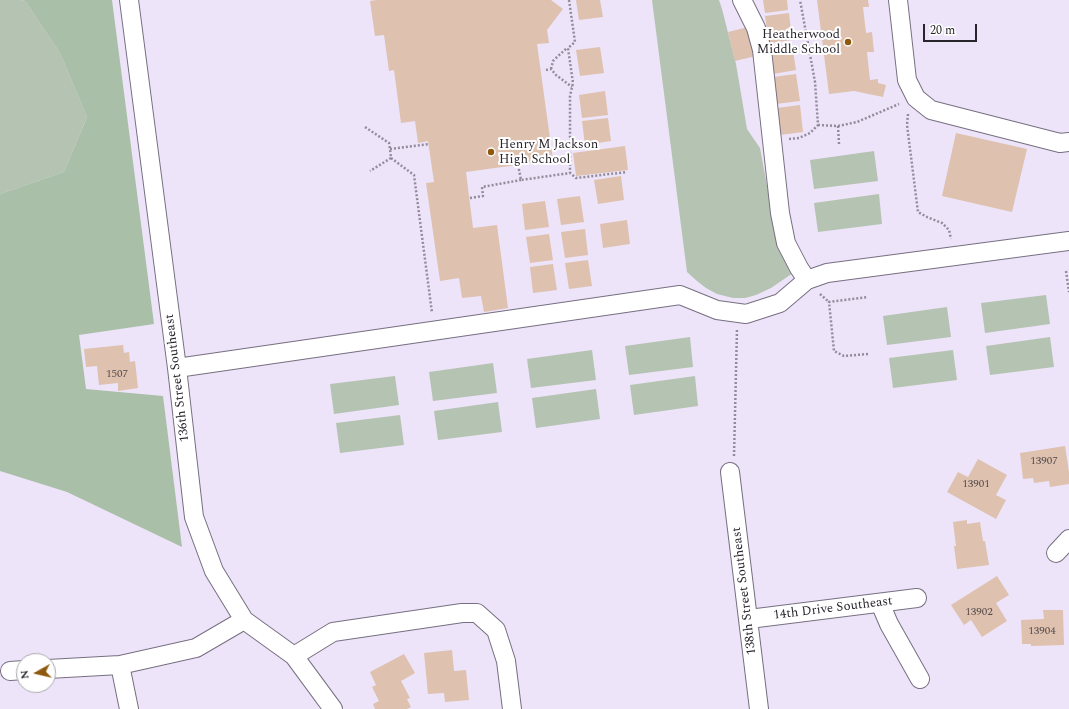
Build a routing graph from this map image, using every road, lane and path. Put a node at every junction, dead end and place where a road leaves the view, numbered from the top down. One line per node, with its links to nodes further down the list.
1 (129, 0): 37 (street, 136th Street Southeast)
2 (569, 0): 6 (path)
3 (742, 0): 15 (street)
4 (800, 0): 12 (path)
5 (898, 0): 16 (street)
6 (568, 48): 7 (path); 9 (path)
7 (551, 69): 8 (path); 9 (path)
8 (546, 70)
9 (572, 87): 24 (path)
10 (901, 103): 13 (path)
11 (908, 113): 28 (path)
12 (818, 125): 13 (path); 15 (path)
13 (838, 126): 18 (path)
14 (365, 127): 19 (path)
15 (772, 142): 30 (street)
16 (1069, 142)
17 (428, 144): 19 (path)
18 (839, 144)
19 (390, 149): 20 (path)
20 (391, 158): 22 (path); 34 (path)
21 (518, 165): 25 (path)
22 (370, 171)
23 (627, 172): 24 (path)
24 (570, 173): 25 (path)
25 (521, 180): 26 (path)
26 (470, 198)
27 (1069, 241): 30 (street)
28 (952, 243)
29 (1066, 271): 31 (path)
30 (812, 286): 33 (path); 35 (street)
31 (1069, 292)
32 (868, 297): 33 (path)
33 (829, 302): 36 (path)
34 (432, 311)
35 (737, 313): 37 (street); 38 (path)
36 (868, 354)
37 (177, 368): 44 (street, 136th Street Southeast)
38 (730, 472): 43 (street, 138th Street Southeast)
39 (1069, 539): 40 (street)
40 (1056, 553)
41 (918, 598): 42 (street, 14th Drive Southeast)
42 (880, 603): 43 (street, 14th Drive Southeast); 48 (street)
43 (749, 619): 52 (street, 138th Street Southeast)
44 (244, 620): 45 (street, 136th Street Southeast); 46 (street)
45 (294, 656): 50 (street, 136th Street Southeast); 51 (street)
46 (120, 665): 47 (street); 49 (street)
47 (56, 669)
48 (920, 679)
49 (129, 709)
50 (333, 709)
51 (512, 709)
52 (759, 709)

